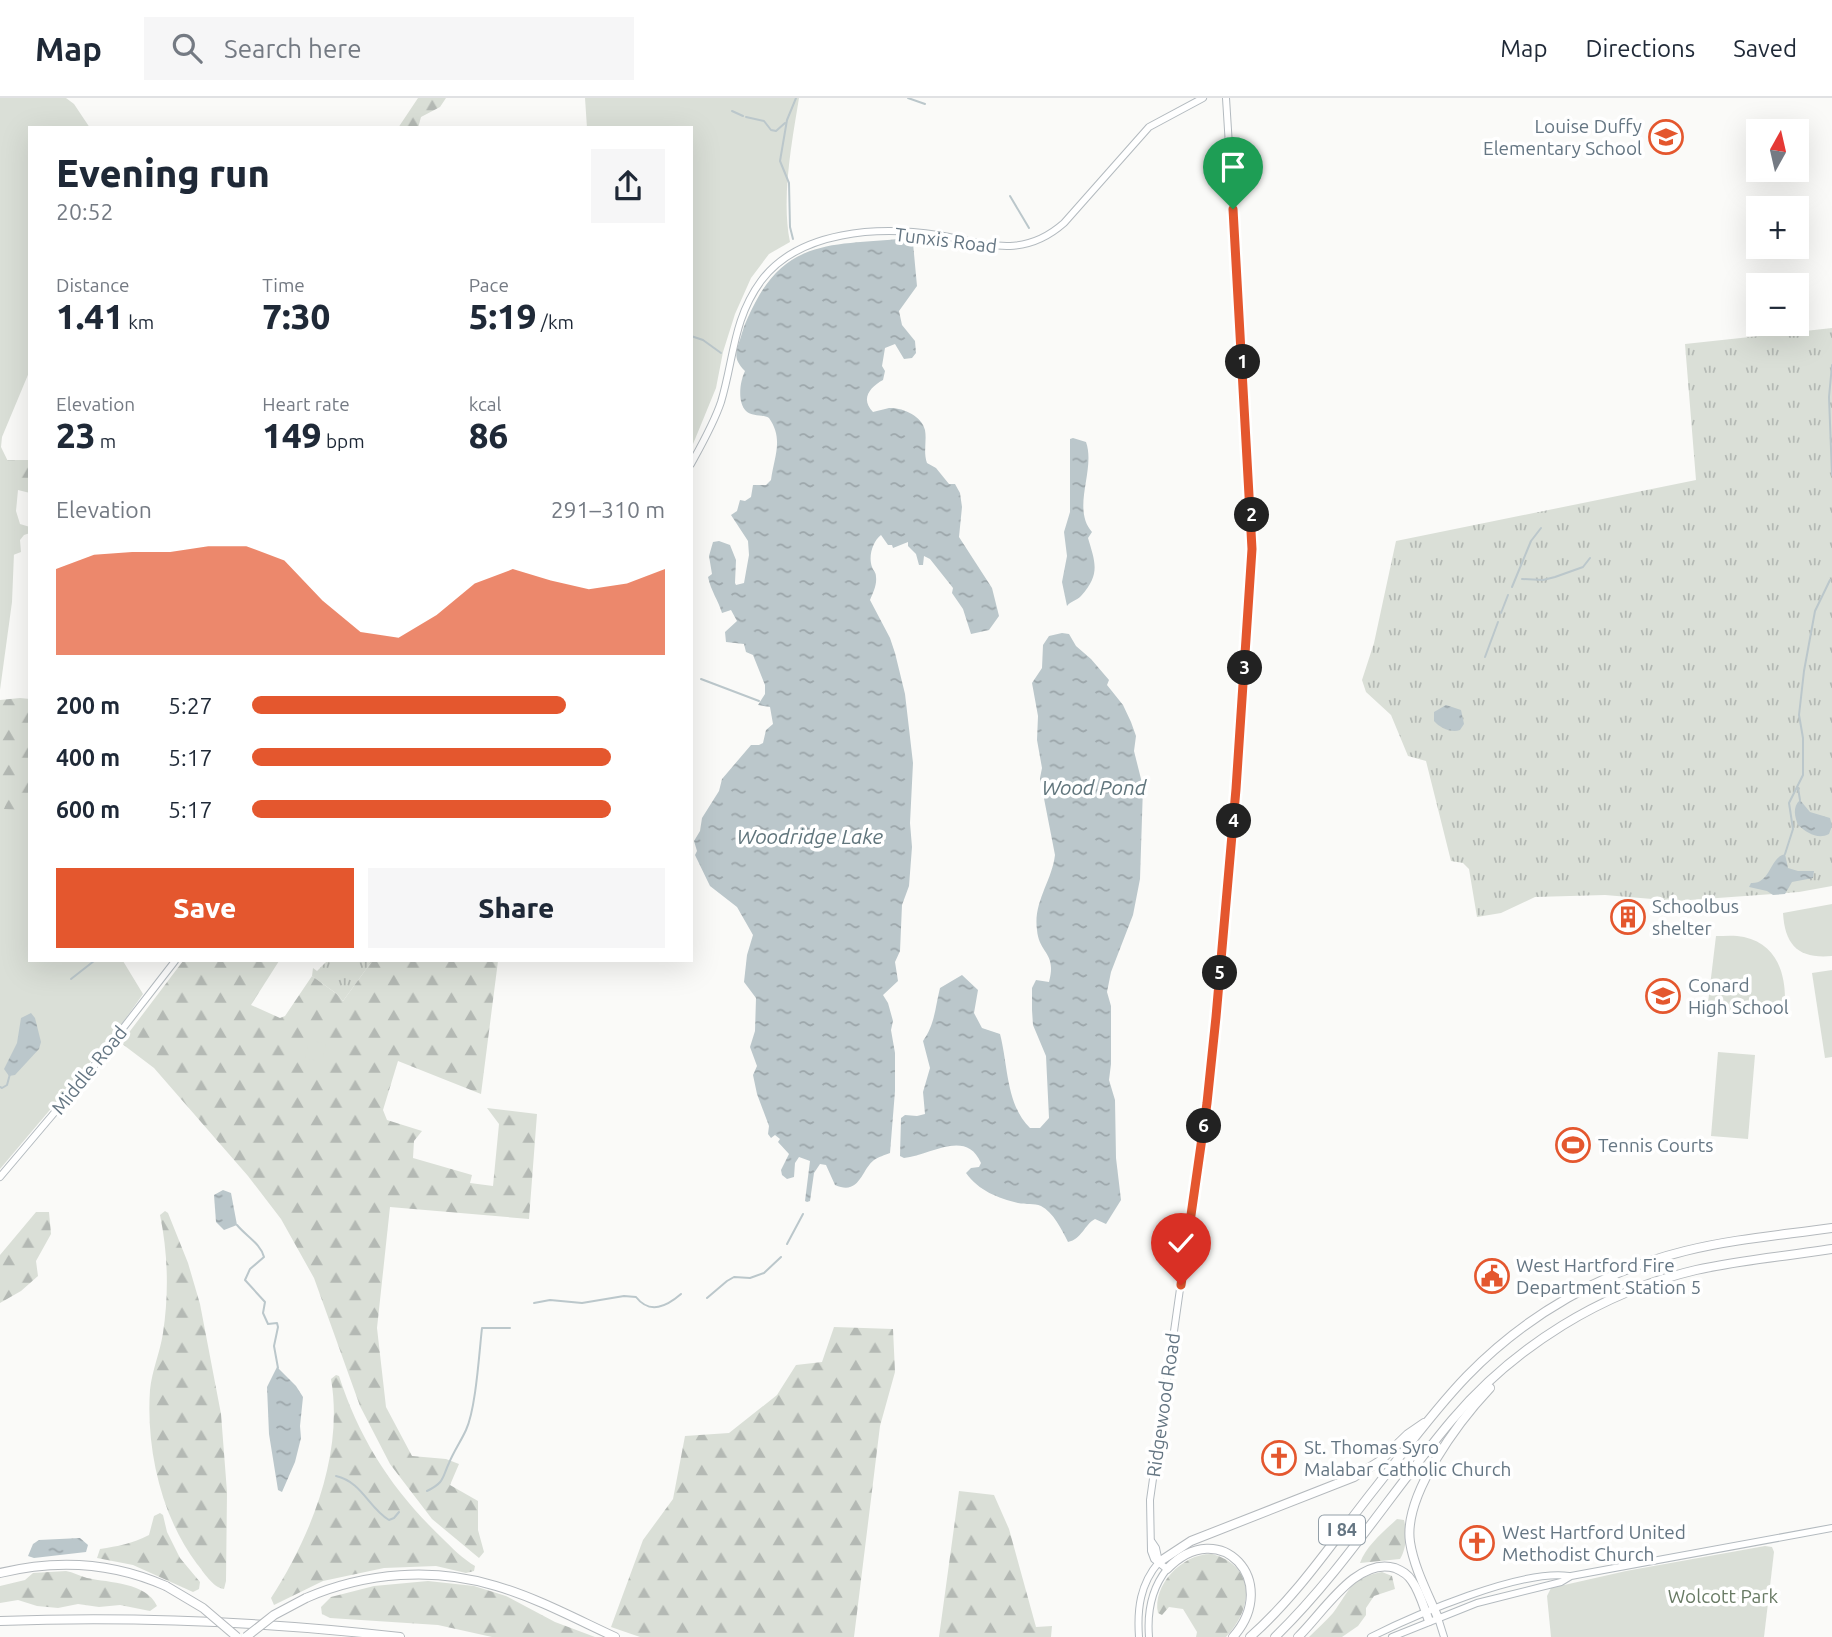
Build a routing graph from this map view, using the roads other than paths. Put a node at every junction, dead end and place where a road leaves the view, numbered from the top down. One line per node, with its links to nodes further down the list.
1 (1203, 98): 3 (main road, Tunxis Road)
2 (1226, 98): 13 (main road, Ridgewood Road)
3 (693, 460)
4 (174, 962): 5 (main road, Middle Road)
5 (0, 1177)
6 (1832, 1228): 11 (highway, I 84)
7 (1832, 1249): 8 (highway, I 84)
8 (1792, 1255): 9 (highway); 10 (highway, I 84)
9 (1832, 1255)
10 (1504, 1369): 16 (highway); 26 (highway, I 84)
11 (1429, 1420): 13 (highway); 25 (highway, I 84)
12 (1832, 1528): 16 (main road)
13 (1159, 1562): 14 (main road, Ridgewood Road); 22 (main road)
14 (1167, 1569): 23 (main road); 24 (highway)
15 (0, 1573): 18 (highway, bridge)
16 (1432, 1615): 27 (highway); 28 (main road); 29 (main road); 30 (main road)
17 (0, 1620): 20 (highway)
18 (237, 1637)
19 (246, 1637): 21 (highway, bridge)
20 (401, 1637)
21 (615, 1637)
22 (1139, 1637)
23 (1149, 1637)
24 (1233, 1637)
25 (1250, 1637)
26 (1275, 1637)
27 (1298, 1637)
28 (1371, 1637)
29 (1392, 1637)
30 (1444, 1637)

